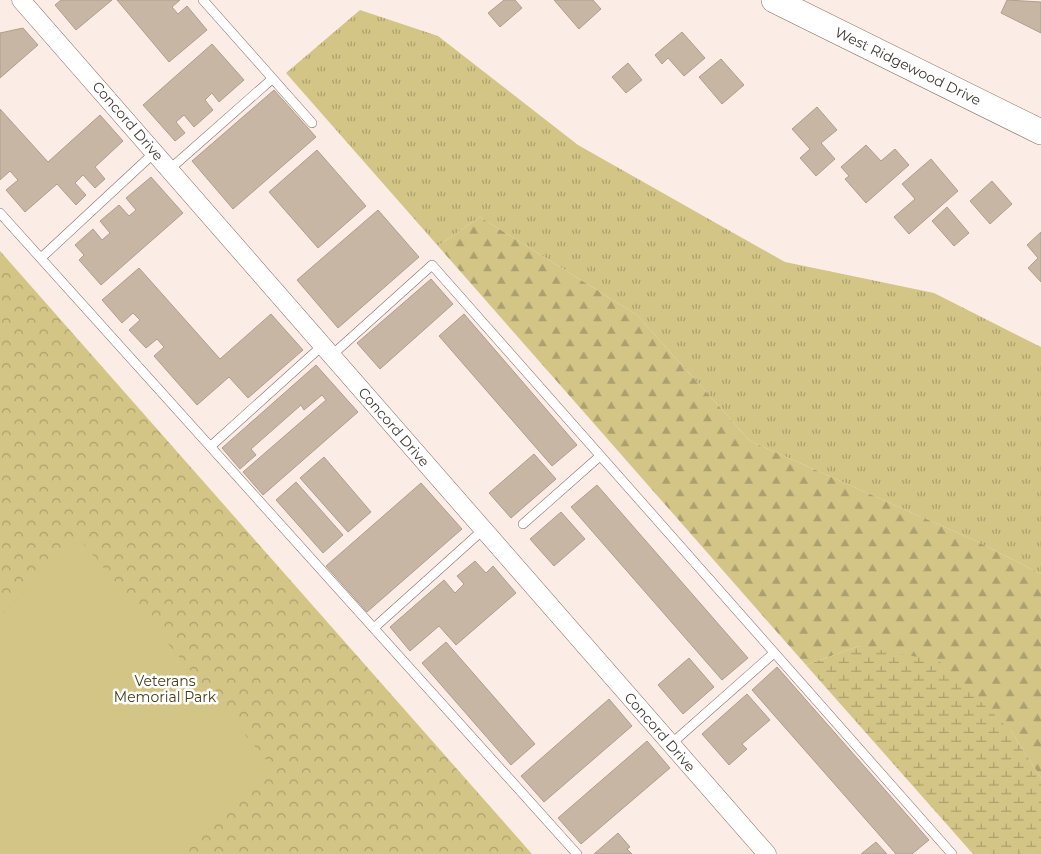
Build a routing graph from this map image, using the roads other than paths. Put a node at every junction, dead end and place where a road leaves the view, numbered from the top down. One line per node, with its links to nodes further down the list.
1 (21, 0): 7 (street, Concord Drive)
2 (202, 0): 4 (lane)
3 (774, 0): 6 (main road, West Ridgewood Drive)
4 (272, 80): 5 (lane); 8 (lane)
5 (312, 123)
6 (1041, 132)
7 (155, 152): 8 (street, Concord Drive); 10 (lane)
8 (170, 170): 11 (street, Concord Drive)
9 (0, 214): 10 (lane)
10 (40, 258): 12 (lane)
11 (327, 350): 12 (lane); 13 (lane); 15 (street, Concord Drive)
12 (211, 446): 16 (lane)
13 (600, 456): 14 (lane); 17 (lane)
14 (523, 524)
15 (484, 530): 16 (lane); 18 (street, Concord Drive)
16 (375, 627): 19 (lane)
17 (774, 653): 18 (lane); 21 (lane)
18 (671, 744): 20 (street, Concord Drive)
19 (577, 854)
20 (767, 854)
21 (952, 854)

